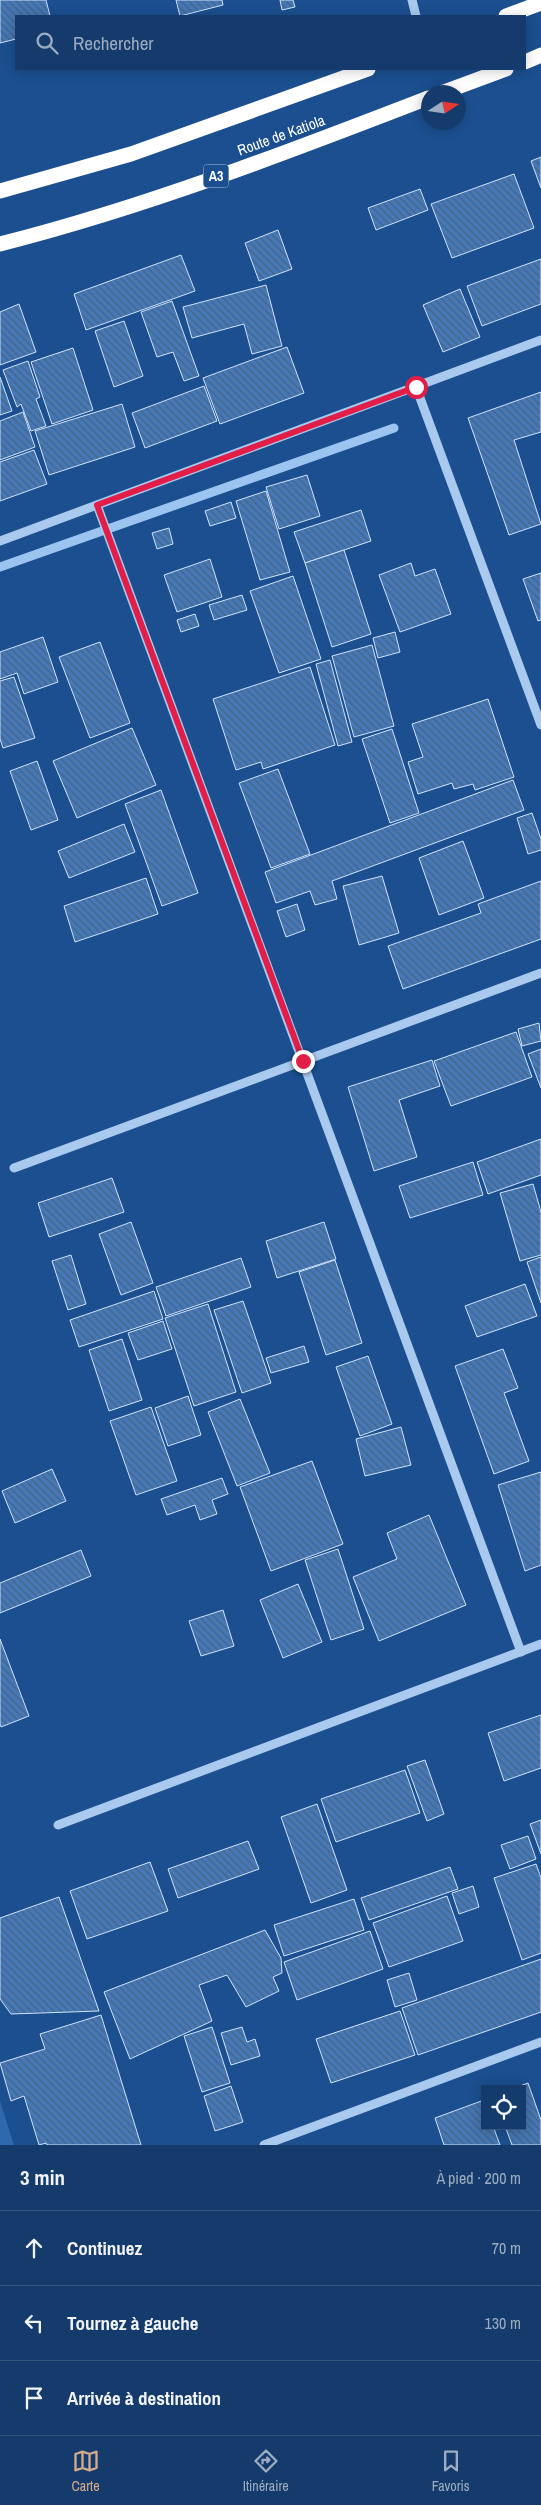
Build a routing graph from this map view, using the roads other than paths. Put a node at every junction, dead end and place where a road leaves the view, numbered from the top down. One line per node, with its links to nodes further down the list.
1 (412, 0): 3 (street)
2 (541, 3): 4 (highway)
3 (416, 15)
4 (509, 15)
5 (541, 56): 6 (highway)
6 (526, 62)
7 (365, 70): 11 (highway)
8 (503, 70): 9 (highway)
9 (463, 85)
10 (421, 101): 12 (highway, Route de Katiola / A3)
11 (0, 192)
12 (0, 244)
13 (541, 340): 14 (street)
14 (416, 387): 15 (street); 17 (street)
15 (97, 505): 16 (street); 20 (street)
16 (0, 541)
17 (538, 711): 18 (street)
18 (541, 725)
19 (541, 973): 20 (street)
20 (303, 1061): 21 (street); 23 (street)
21 (14, 1168)
22 (541, 1644): 23 (street)
23 (521, 1652): 24 (street)
24 (58, 1825)
25 (541, 2042): 26 (street)
26 (264, 2145)

